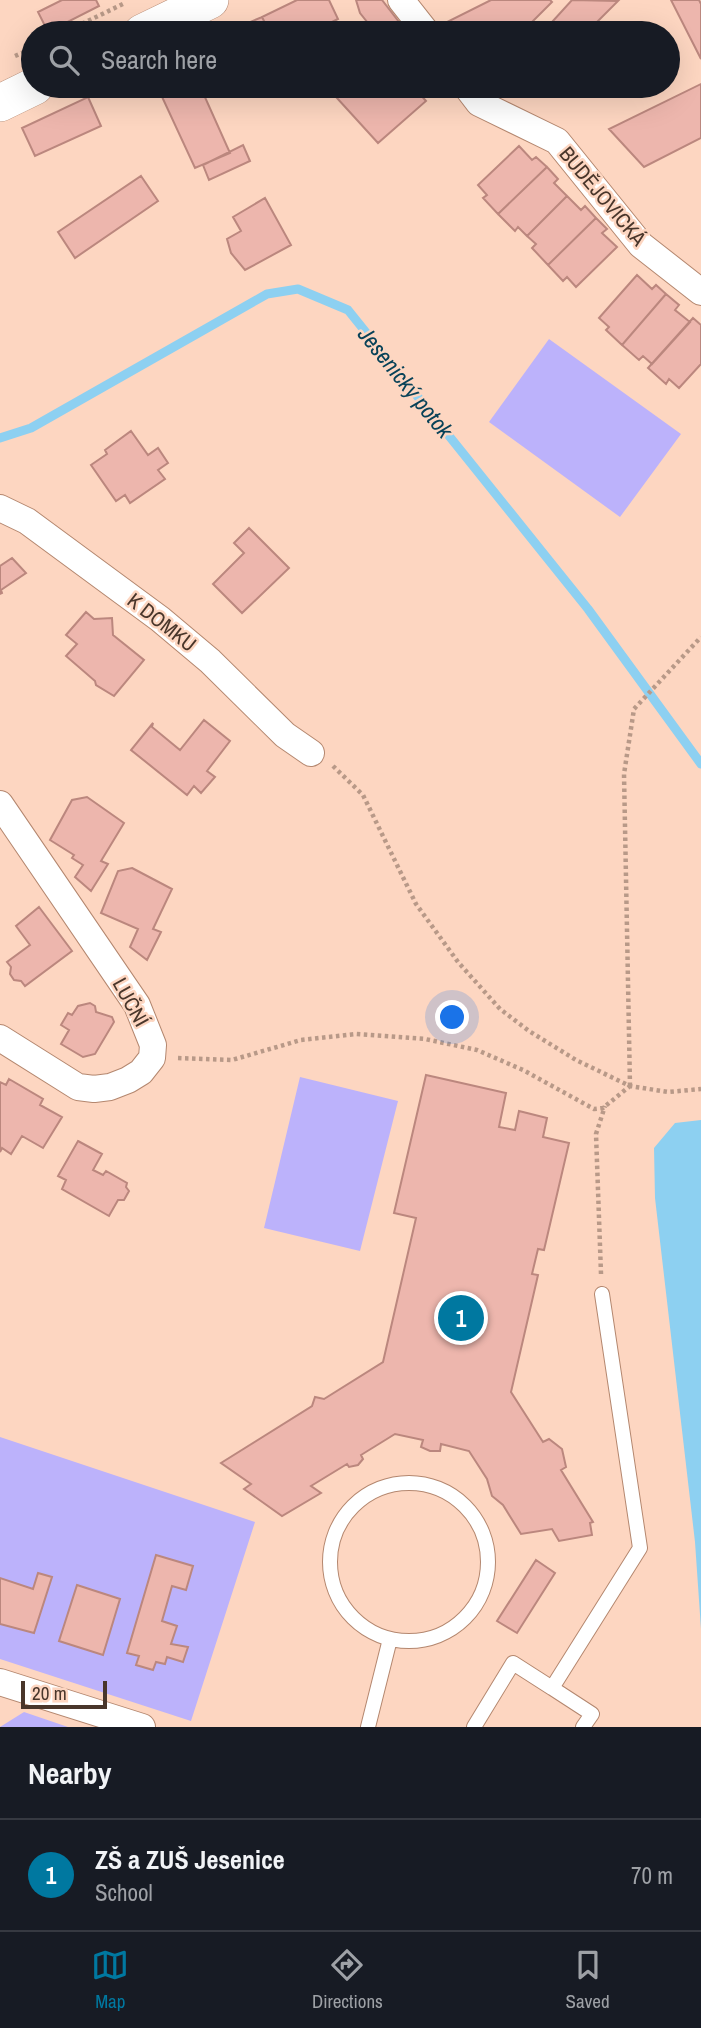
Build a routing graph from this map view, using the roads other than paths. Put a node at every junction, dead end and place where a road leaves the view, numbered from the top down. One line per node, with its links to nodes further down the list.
1 (210, 0): 3 (main road)
2 (401, 0): 4 (street)
3 (167, 21)
4 (417, 21)
5 (21, 93): 7 (main road)
6 (475, 98): 8 (street, BUDĚJOVICKÁ)
7 (0, 103)
8 (701, 292)
9 (0, 508): 10 (street, K DOMKU)
10 (311, 753)
11 (0, 804): 12 (street, LUČNÍ)
12 (0, 1038)
13 (602, 1294): 16 (lane)
14 (390, 1639): 14 (lane); 18 (lane)
15 (0, 1682): 17 (street)
16 (552, 1688): 19 (lane); 20 (lane)
17 (142, 1727)
18 (368, 1727)
19 (474, 1727)
20 (583, 1727)

